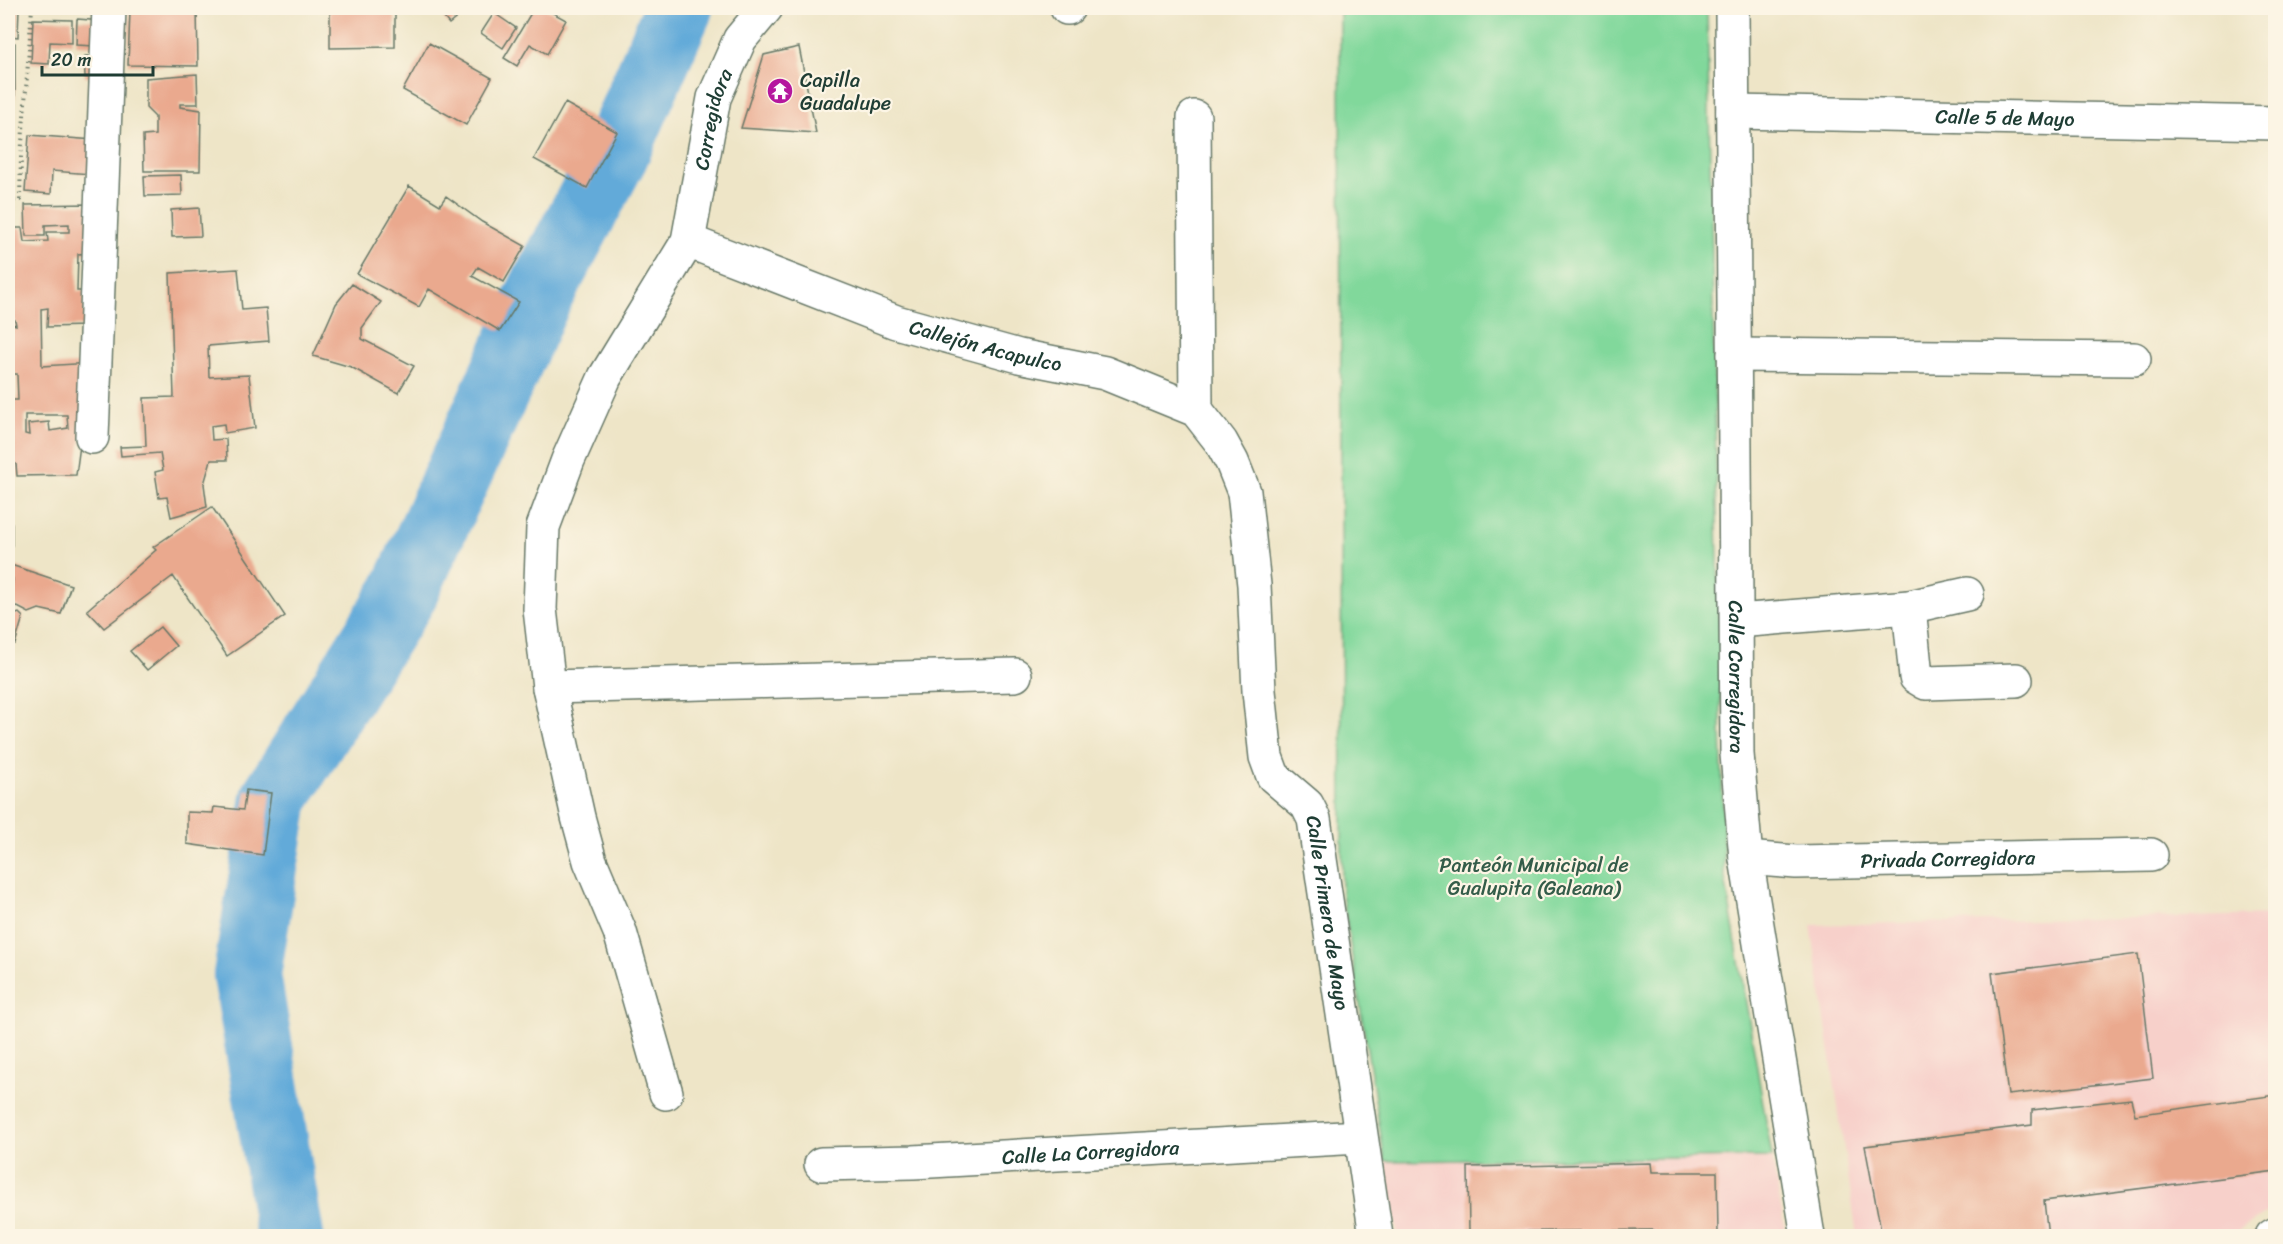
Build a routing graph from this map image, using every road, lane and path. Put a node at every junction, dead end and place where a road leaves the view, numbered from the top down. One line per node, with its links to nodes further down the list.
1 (32, 8): 8 (path)
2 (109, 8): 13 (street)
3 (766, 8): 9 (street, Corregidora)
4 (1732, 8): 5 (street)
5 (1733, 112): 7 (street, Calle 5 de Mayo); 10 (street, Calle Corregidora)
6 (1194, 117): 12 (street)
7 (2276, 123)
8 (8, 201)
9 (688, 241): 12 (street, Callejón Acapulco); 19 (street)
10 (1734, 355): 11 (street); 16 (street, Calle Corregidora)
11 (2134, 358)
12 (1196, 410): 23 (street, Calle Primero de Mayo)
13 (92, 438)
14 (1967, 594): 15 (street)
15 (1909, 607): 16 (street); 18 (street)
16 (1737, 621): 21 (street, Calle Corregidora)
17 (1015, 675): 19 (street)
18 (2016, 680)
19 (549, 687): 22 (street)
20 (2151, 855): 21 (street, Privada Corregidora)
21 (1746, 858): 26 (street, Calle Corregidora)
22 (666, 1093)
23 (1360, 1137): 24 (street, Calle La Corregidora); 25 (street, Calle Primero de Mayo)
24 (821, 1164)
25 (1376, 1236)
26 (1808, 1236)

